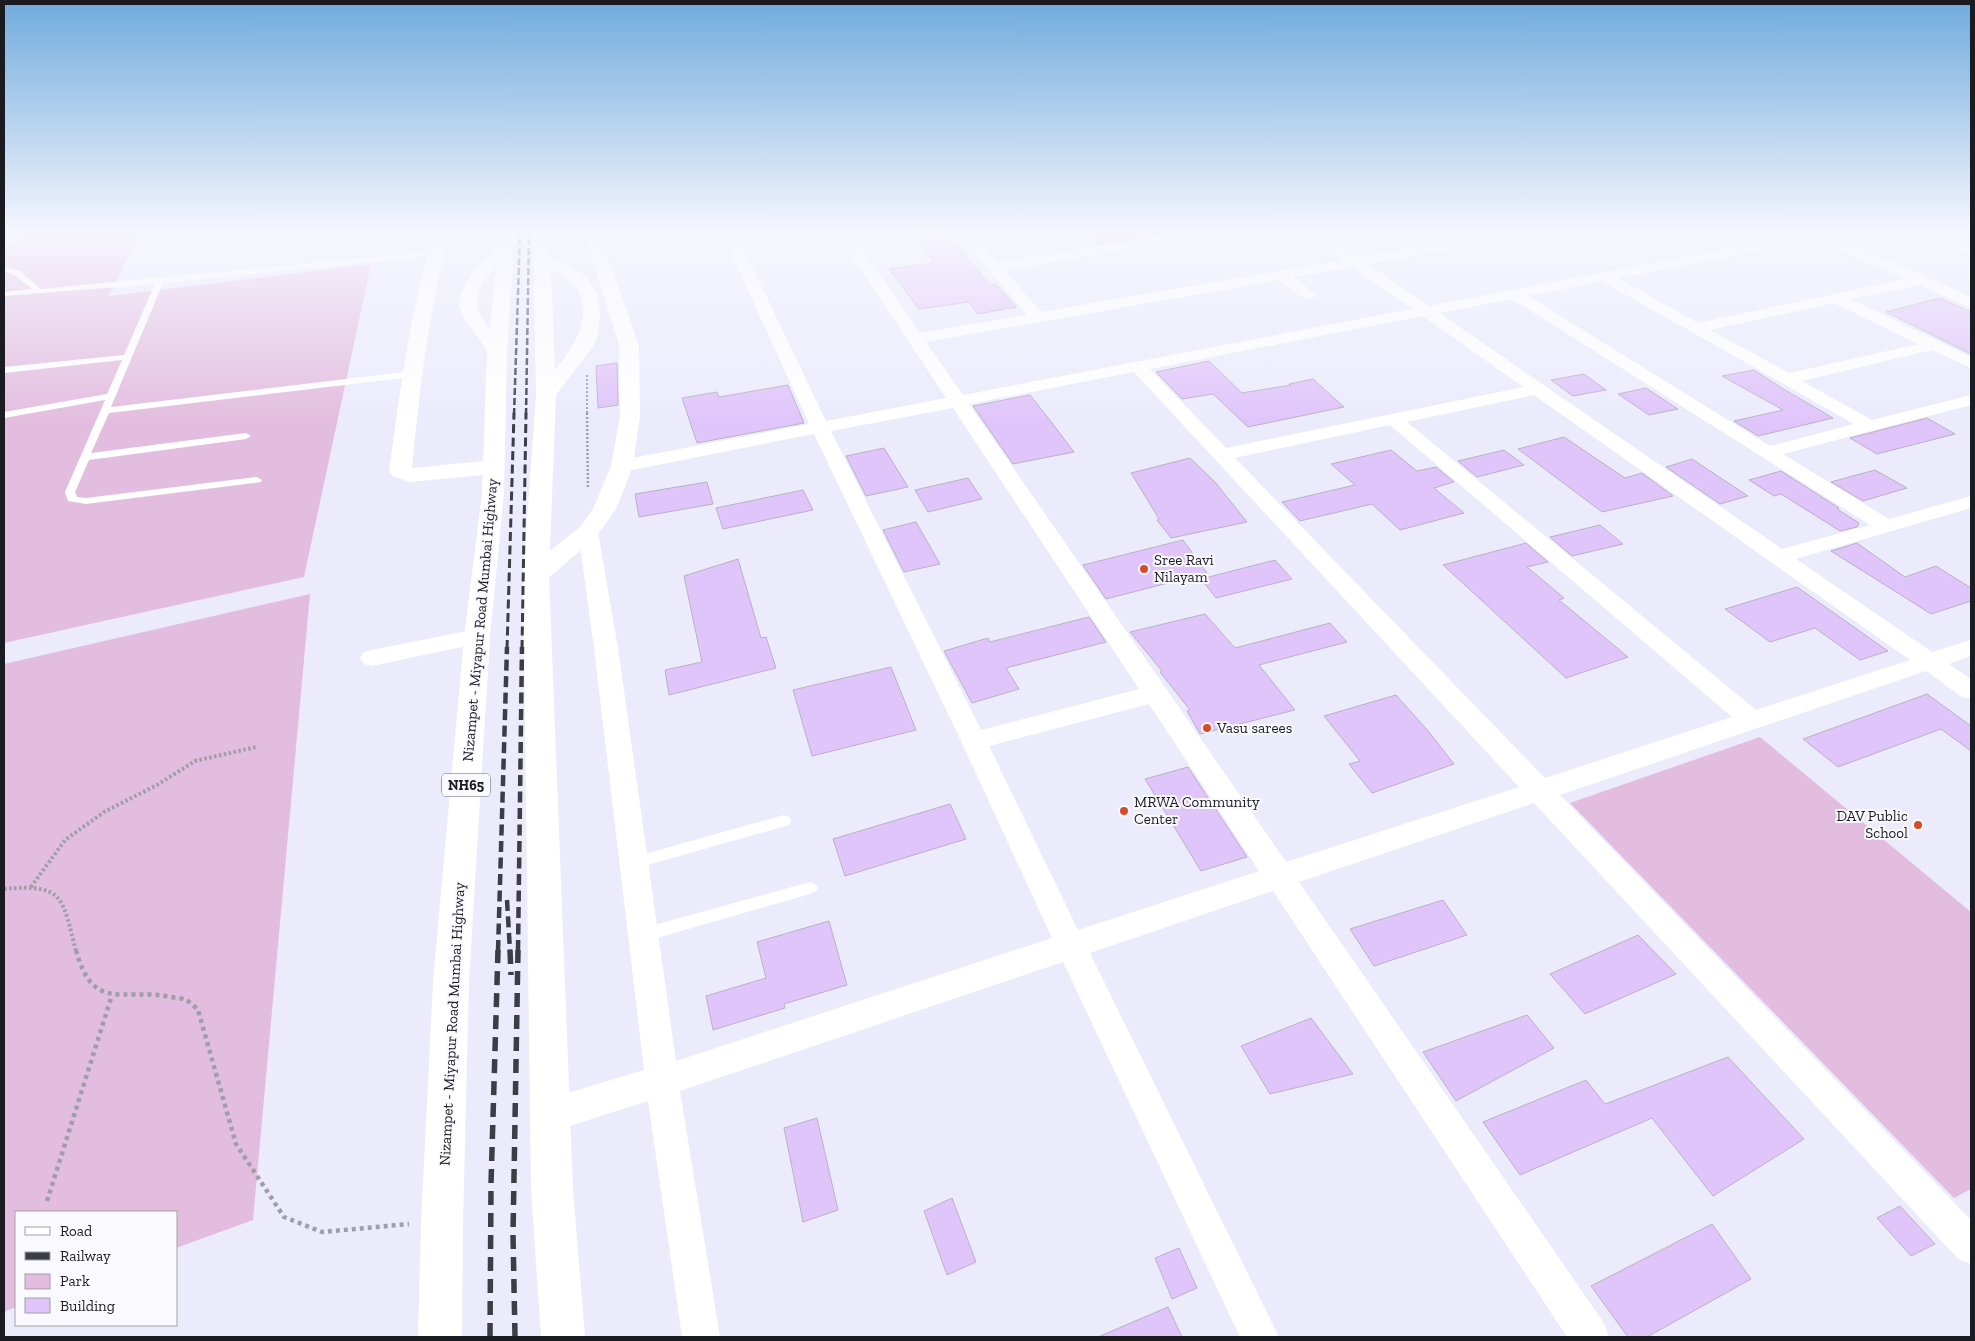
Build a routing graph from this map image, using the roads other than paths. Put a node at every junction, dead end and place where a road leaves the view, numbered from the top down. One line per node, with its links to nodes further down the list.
1 (154, 296): 24 (lane)
2 (428, 296): 28 (main road)
3 (502, 296): 45 (main road, Nizampet - Miyapur Road Mumbai Highway / NH65)
4 (543, 296): 31 (main road)
5 (588, 296): 31 (main road)
6 (613, 296): 44 (main road)
7 (758, 296): 39 (street)
8 (887, 296): 22 (street)
9 (1019, 296): 20 (street)
10 (1165, 296): 20 (street)
11 (1404, 296): 19 (street)
12 (1506, 296): 19 (street)
13 (1517, 296): 41 (street)
14 (1638, 296): 21 (street)
15 (1847, 296): 17 (street)
16 (1955, 296): 18 (street)
17 (1836, 298): 21 (street); 23 (street)
18 (1971, 303)
19 (1426, 311): 26 (street); 30 (street)
20 (1038, 318): 22 (street)
21 (1695, 328): 29 (street)
22 (916, 339): 34 (street)
23 (1934, 345): 25 (street); 29 (street)
24 (128, 357): 27 (lane); 32 (lane)
25 (1971, 363)
26 (1138, 367): 34 (street); 42 (street)
27 (4, 370)
28 (412, 374): 35 (lane); 45 (main road)
29 (1787, 379): 38 (street)
30 (1538, 389): 37 (street); 50 (street)
31 (546, 395): 51 (main road)
32 (112, 396): 35 (lane); 36 (lane)
33 (1971, 400): 38 (street)
34 (958, 401): 39 (street); 57 (street)
35 (106, 410): 43 (lane)
36 (4, 415)
37 (1393, 419): 42 (street); 58 (street)
38 (1870, 426): 41 (street)
39 (820, 428): 44 (street); 59 (street)
40 (246, 436): 43 (lane)
41 (1767, 452): 48 (street)
42 (1221, 455): 60 (street)
43 (86, 457): 46 (lane)
44 (622, 466): 49 (main road)
45 (493, 467): 52 (main road, Nizampet - Miyapur Road Mumbai Highway / NH65)
46 (257, 480)
47 (1971, 502): 48 (street)
48 (1886, 526): 50 (street)
49 (588, 532): 51 (main road); 62 (street)
50 (1779, 557): 55 (street)
51 (536, 575): 68 (main road)
52 (477, 638): 54 (street); 70 (main road, Nizampet - Miyapur Road Mumbai Highway / NH65)
53 (1971, 648): 55 (street)
54 (372, 658)
55 (1929, 661): 56 (street); 58 (street)
56 (1971, 691)
57 (1155, 694): 59 (street); 63 (street)
58 (1752, 720): 60 (street)
59 (974, 741): 66 (street)
60 (1539, 790): 63 (street); 69 (street)
61 (784, 822): 62 (lane)
62 (634, 862): 65 (street)
63 (1279, 877): 66 (street); 74 (street)
64 (810, 888): 65 (lane)
65 (643, 935): 67 (street)
66 (1070, 946): 67 (street); 73 (street)
67 (662, 1081): 68 (street); 72 (street)
68 (551, 1115): 71 (main road)
69 (1967, 1236)
70 (440, 1337)
71 (563, 1337)
72 (701, 1337)
73 (1260, 1337)
74 (1590, 1337)

